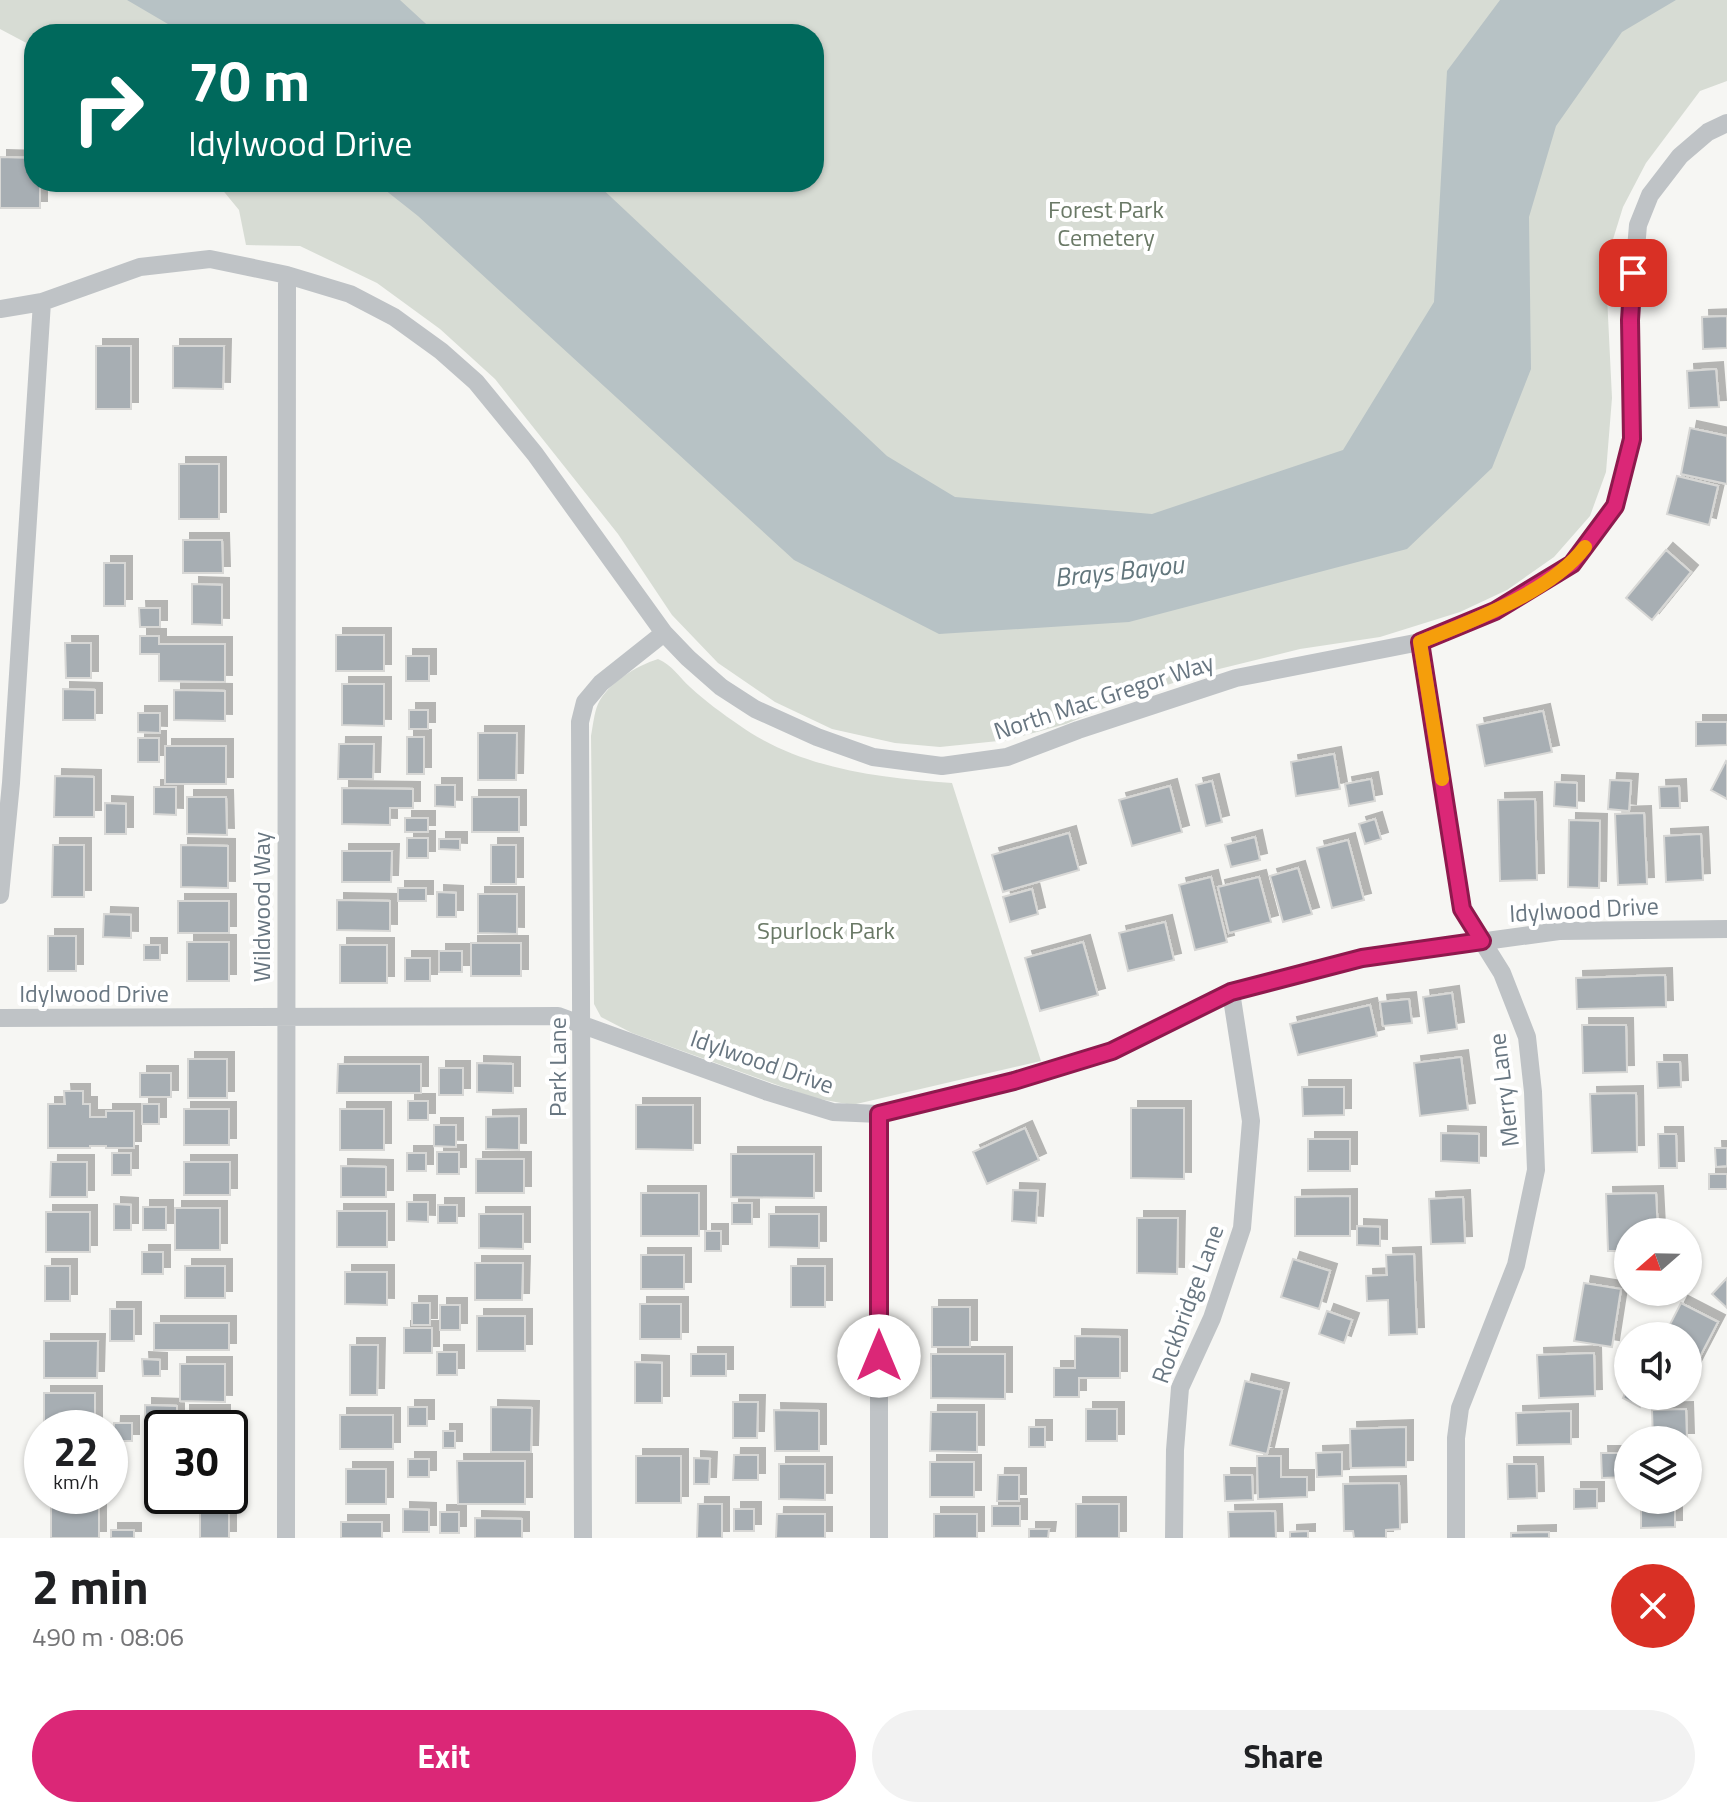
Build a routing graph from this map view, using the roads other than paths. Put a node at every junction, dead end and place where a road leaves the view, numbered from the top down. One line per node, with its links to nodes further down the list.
1 (1727, 123): 6 (street, North Mac Gregor Way)
2 (287, 275): 3 (street, North Mac Gregor Way); 5 (street, North Mac Gregor Way); 12 (street, Wildwood Way)
3 (42, 302): 4 (street, North Mac Gregor Way); 7 (street)
4 (0, 309)
5 (664, 633): 6 (street, North Mac Gregor Way); 13 (street, Park Lane)
6 (1420, 642): 9 (street, Merry Lane)
7 (0, 895)
8 (1727, 929): 9 (street, Idylwood Drive)
9 (1482, 941): 10 (street, Idylwood Drive); 19 (street, Merry Lane)
10 (1231, 992): 14 (street, Idylwood Drive); 18 (street, Rockbridge Lane)
11 (0, 1018): 12 (street, Idylwood Drive)
12 (286, 1018): 13 (street, Idylwood Drive); 15 (street, Wildwood Way)
13 (581, 1024): 14 (street, Idylwood Drive); 16 (street, Park Lane)
14 (879, 1114): 17 (street)
15 (286, 1538)
16 (583, 1538)
17 (879, 1538)
18 (1174, 1538)
19 (1456, 1538)

